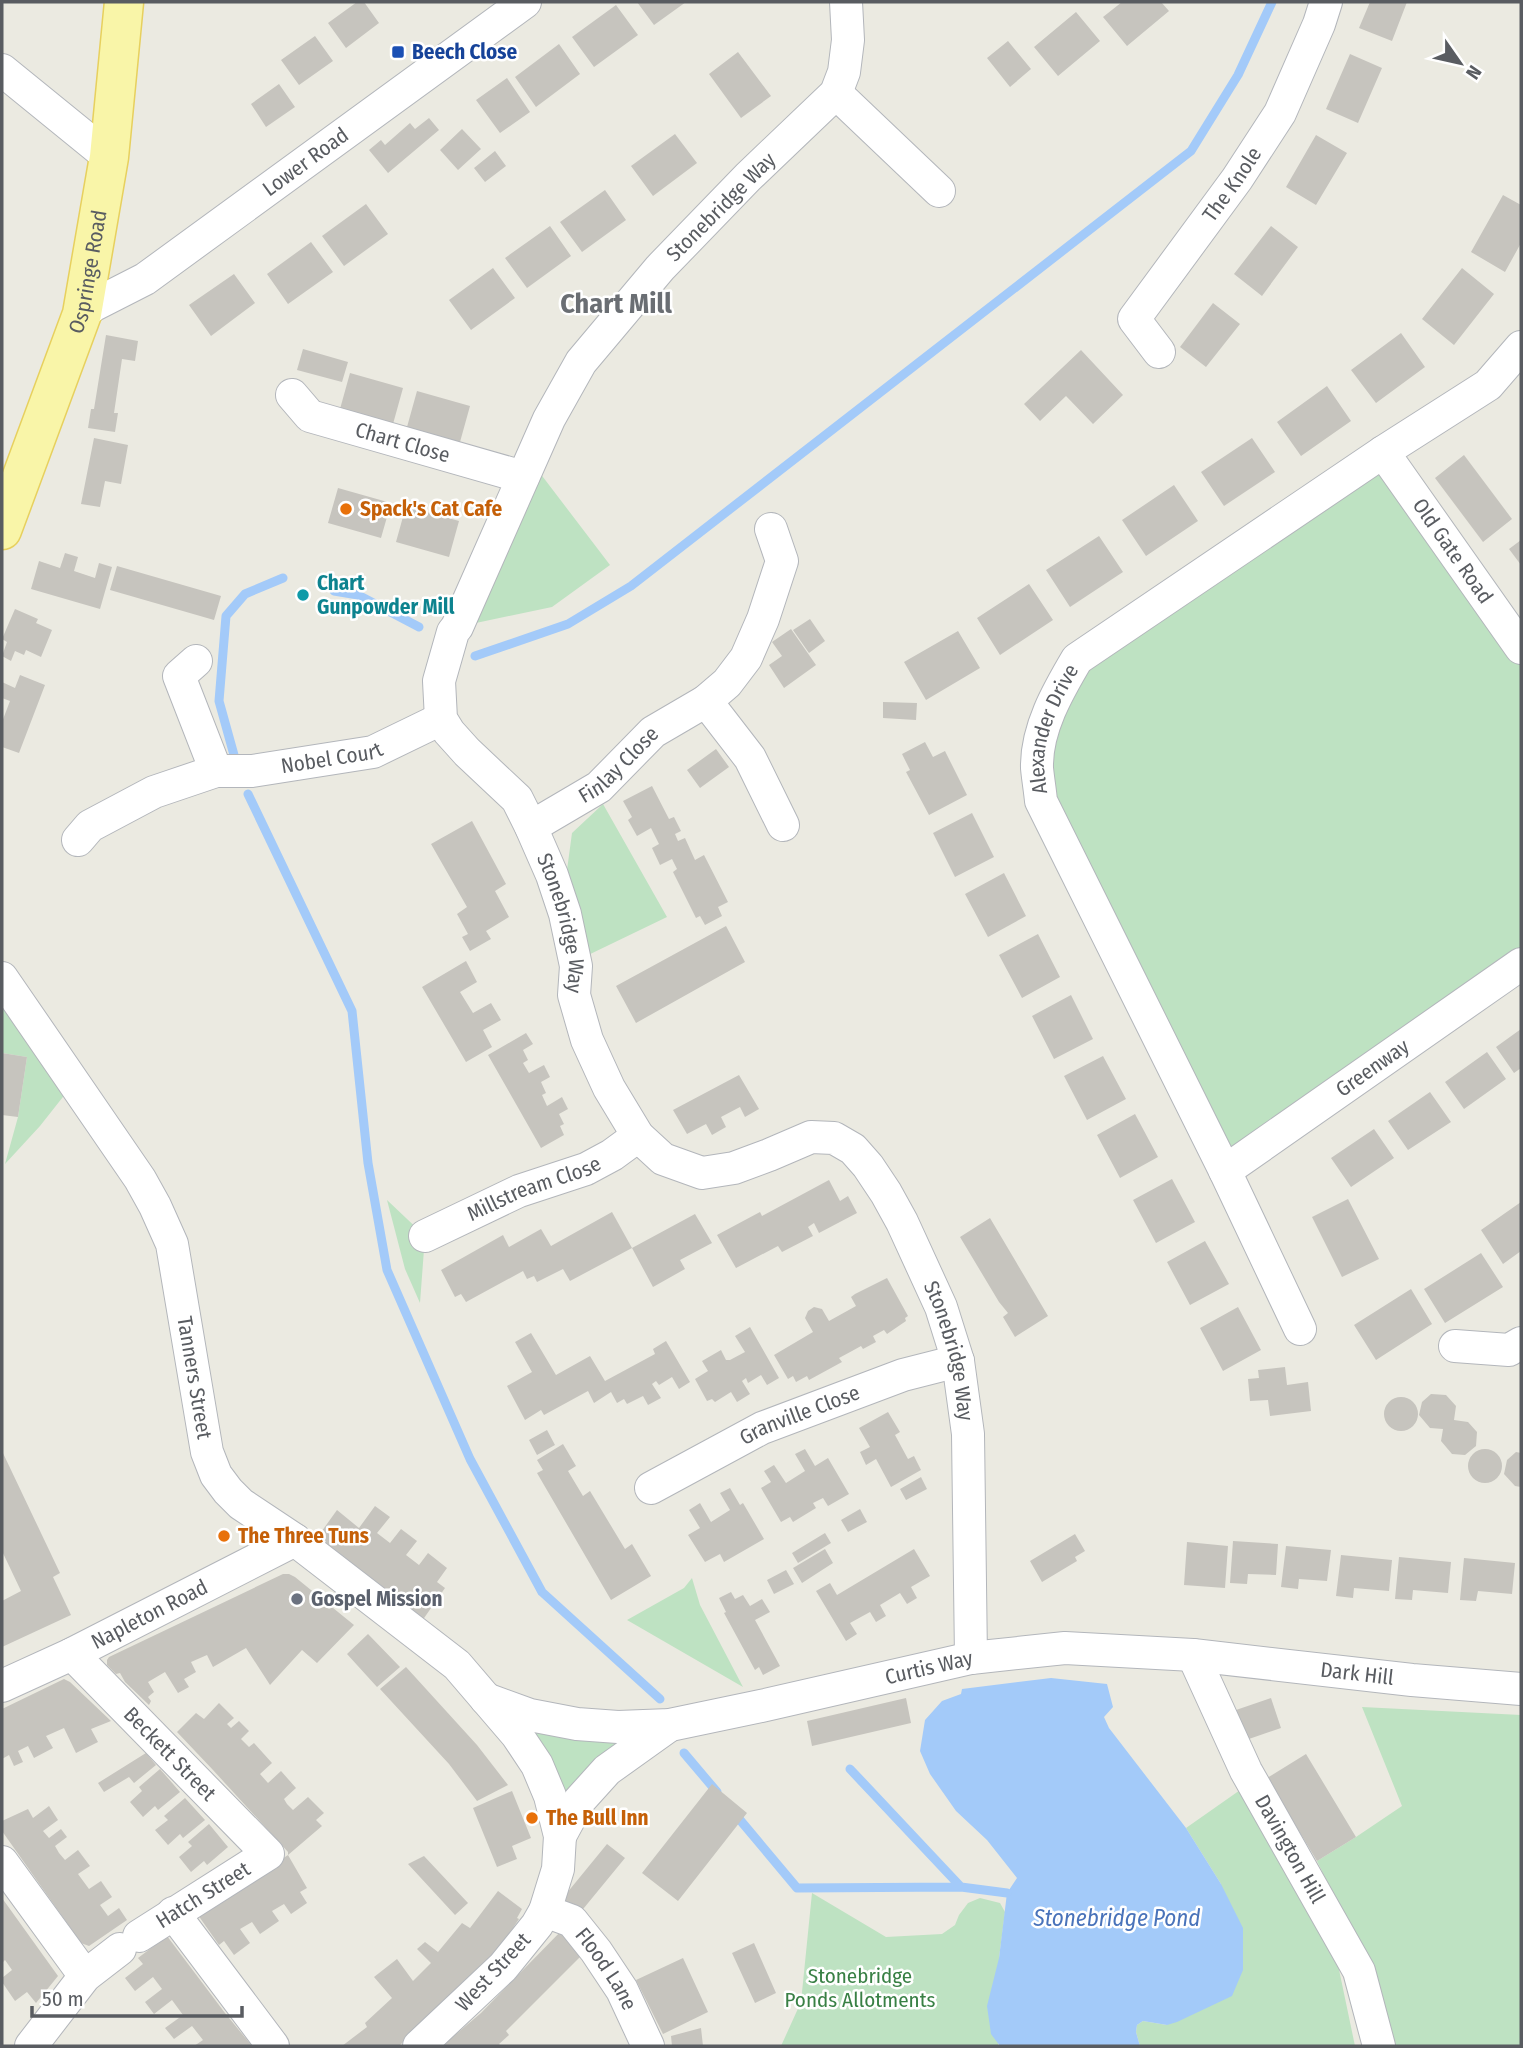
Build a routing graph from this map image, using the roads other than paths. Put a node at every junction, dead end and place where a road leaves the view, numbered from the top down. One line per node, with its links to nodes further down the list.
1 (124, 2): 7 (main road, Ospringe Road)
2 (525, 2): 9 (street, Lower Road)
3 (846, 2): 6 (street)
4 (1326, 2): 11 (street, The Knole)
5 (2, 70): 7 (street)
6 (836, 93): 8 (street); 14 (street, Stonebridge Way)
7 (109, 157): 9 (main road, Ospringe Road)
8 (939, 191)
9 (82, 314): 16 (main road, Ospringe Road)
10 (1521, 347): 13 (street, Alexander Drive)
11 (1159, 352)
12 (292, 395): 14 (street, Chart Close)
13 (1383, 452): 17 (street, Old Gate Road); 28 (street, Alexander Drive)
14 (523, 477): 20 (street, Stonebridge Way)
15 (771, 529): 19 (street, Finlay Close)
16 (2, 530)
17 (1521, 648)
18 (196, 661): 21 (street)
19 (706, 701): 22 (street); 23 (street, Finlay Close)
20 (441, 719): 21 (street, Nobel Court); 23 (street, Stonebridge Way)
21 (216, 771): 24 (street, Nobel Court)
22 (783, 825)
23 (531, 827): 27 (street, Stonebridge Way)
24 (78, 840)
25 (1521, 964): 28 (street, Greenway)
26 (2, 978): 35 (street, Tanners Street)
27 (638, 1136): 29 (street, Millstream Close); 33 (street, Stonebridge Way)
28 (1225, 1171): 30 (street, Alexander Drive)
29 (425, 1236)
30 (1300, 1329)
31 (1521, 1343): 32 (street)
32 (1455, 1346)
33 (958, 1361): 34 (street, Granville Close); 38 (street, Stonebridge Way)
34 (651, 1488)
35 (295, 1539): 36 (street, Napleton Road); 41 (street, Tanners Street)
36 (72, 1654): 39 (street, Napleton Road); 44 (street, Beckett Street)
37 (1193, 1655): 38 (street, Curtis Way); 40 (street, Dark Hill); 53 (street, Davington Hill)
38 (971, 1658): 42 (street, Curtis Way)
39 (2, 1686)
40 (1521, 1689)
41 (486, 1699): 42 (street); 43 (street, West Street)
42 (670, 1725): 43 (street)
43 (560, 1836): 46 (street, West Street)
44 (268, 1854): 47 (street, Hatch Street)
45 (2, 1862): 48 (street)
46 (545, 1911): 51 (street, West Street); 52 (street, Flood Lane)
47 (173, 1913): 48 (street, Hatch Street); 50 (street)
48 (85, 1976): 49 (street, Hatch Street)
49 (31, 2046)
50 (272, 2046)
51 (419, 2046)
52 (648, 2046)
53 (1379, 2046)

